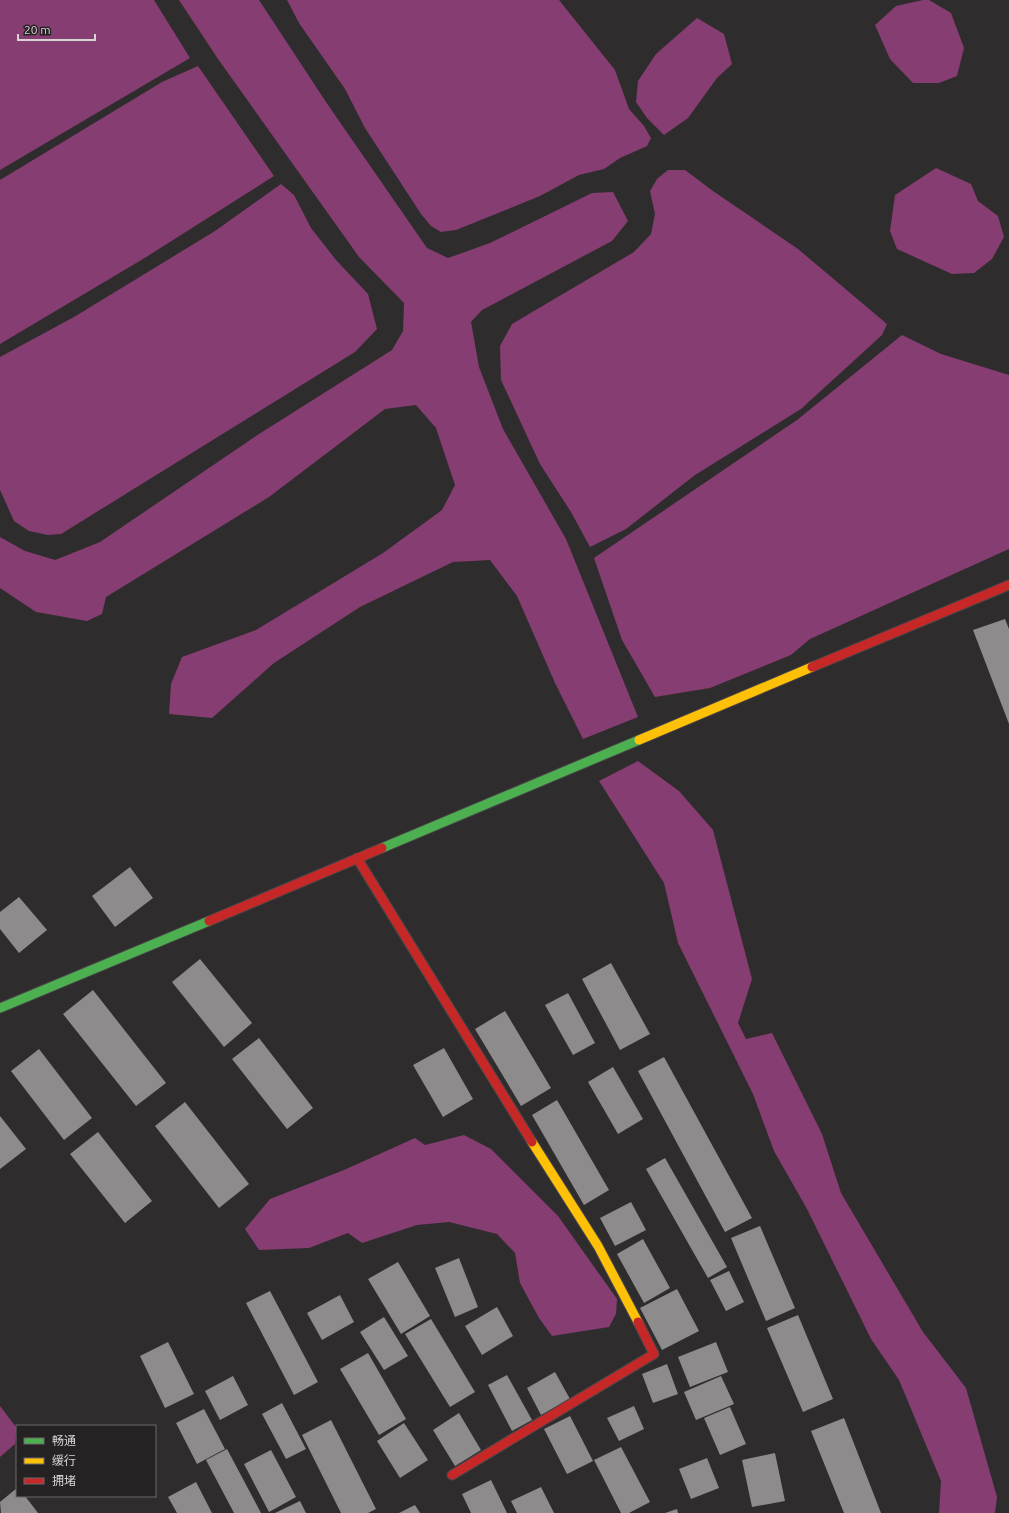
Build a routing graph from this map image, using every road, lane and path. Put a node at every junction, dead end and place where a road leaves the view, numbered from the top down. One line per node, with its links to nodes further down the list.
1 (1009, 585): 2 (street)
2 (357, 858): 3 (street); 4 (street)
3 (0, 1008)
4 (452, 1475)

